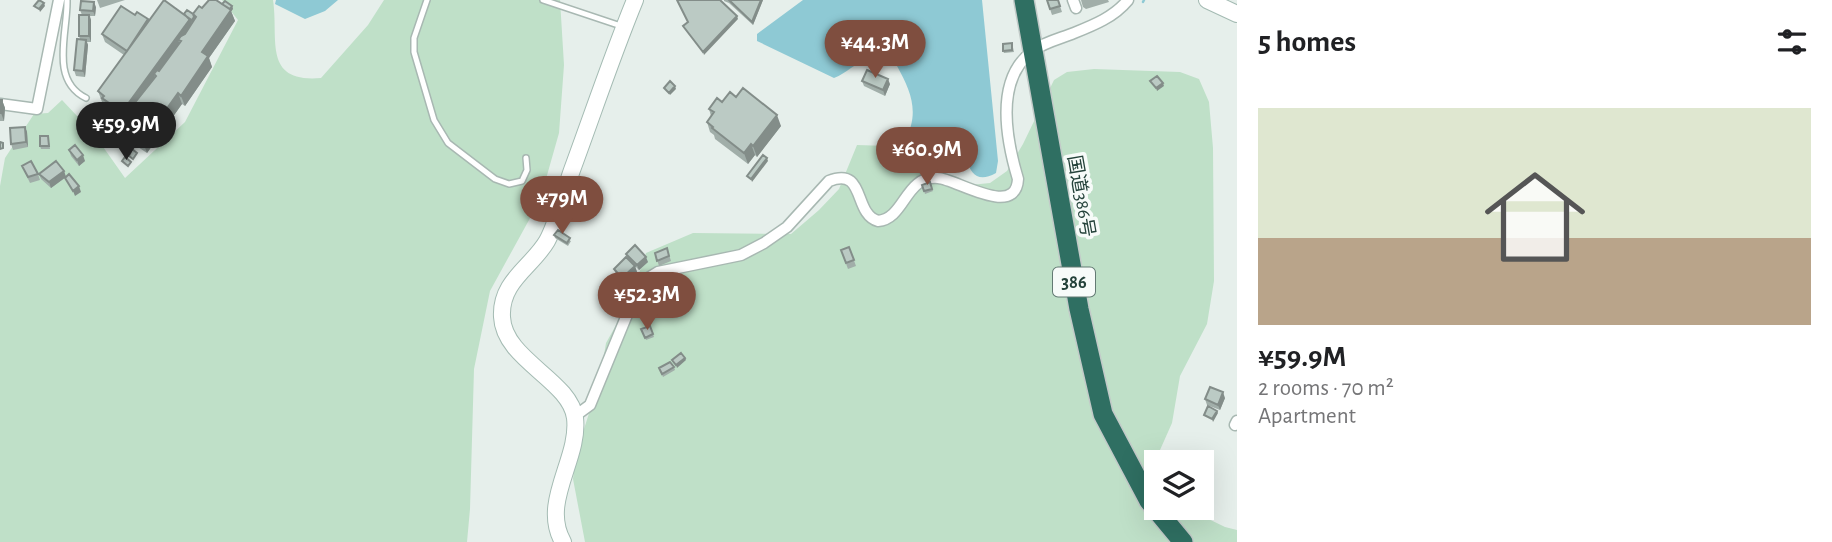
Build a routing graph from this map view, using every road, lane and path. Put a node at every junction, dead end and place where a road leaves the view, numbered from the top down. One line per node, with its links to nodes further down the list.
1 (59, 0): 13 (street)
2 (67, 0): 12 (lane)
3 (427, 0): 14 (lane)
4 (543, 0): 10 (lane)
5 (635, 0): 10 (street)
6 (1024, 0): 11 (highway, 国道386号 / 386)
7 (1128, 0): 11 (street)
8 (1207, 0): 9 (street)
9 (1234, 9)
10 (624, 27): 15 (street)
11 (1034, 50): 15 (street); 17 (highway, 国道386号 / 386)
12 (86, 98)
13 (0, 104)
14 (526, 158)
15 (575, 416): 16 (street)
16 (563, 542)
17 (1183, 542)

